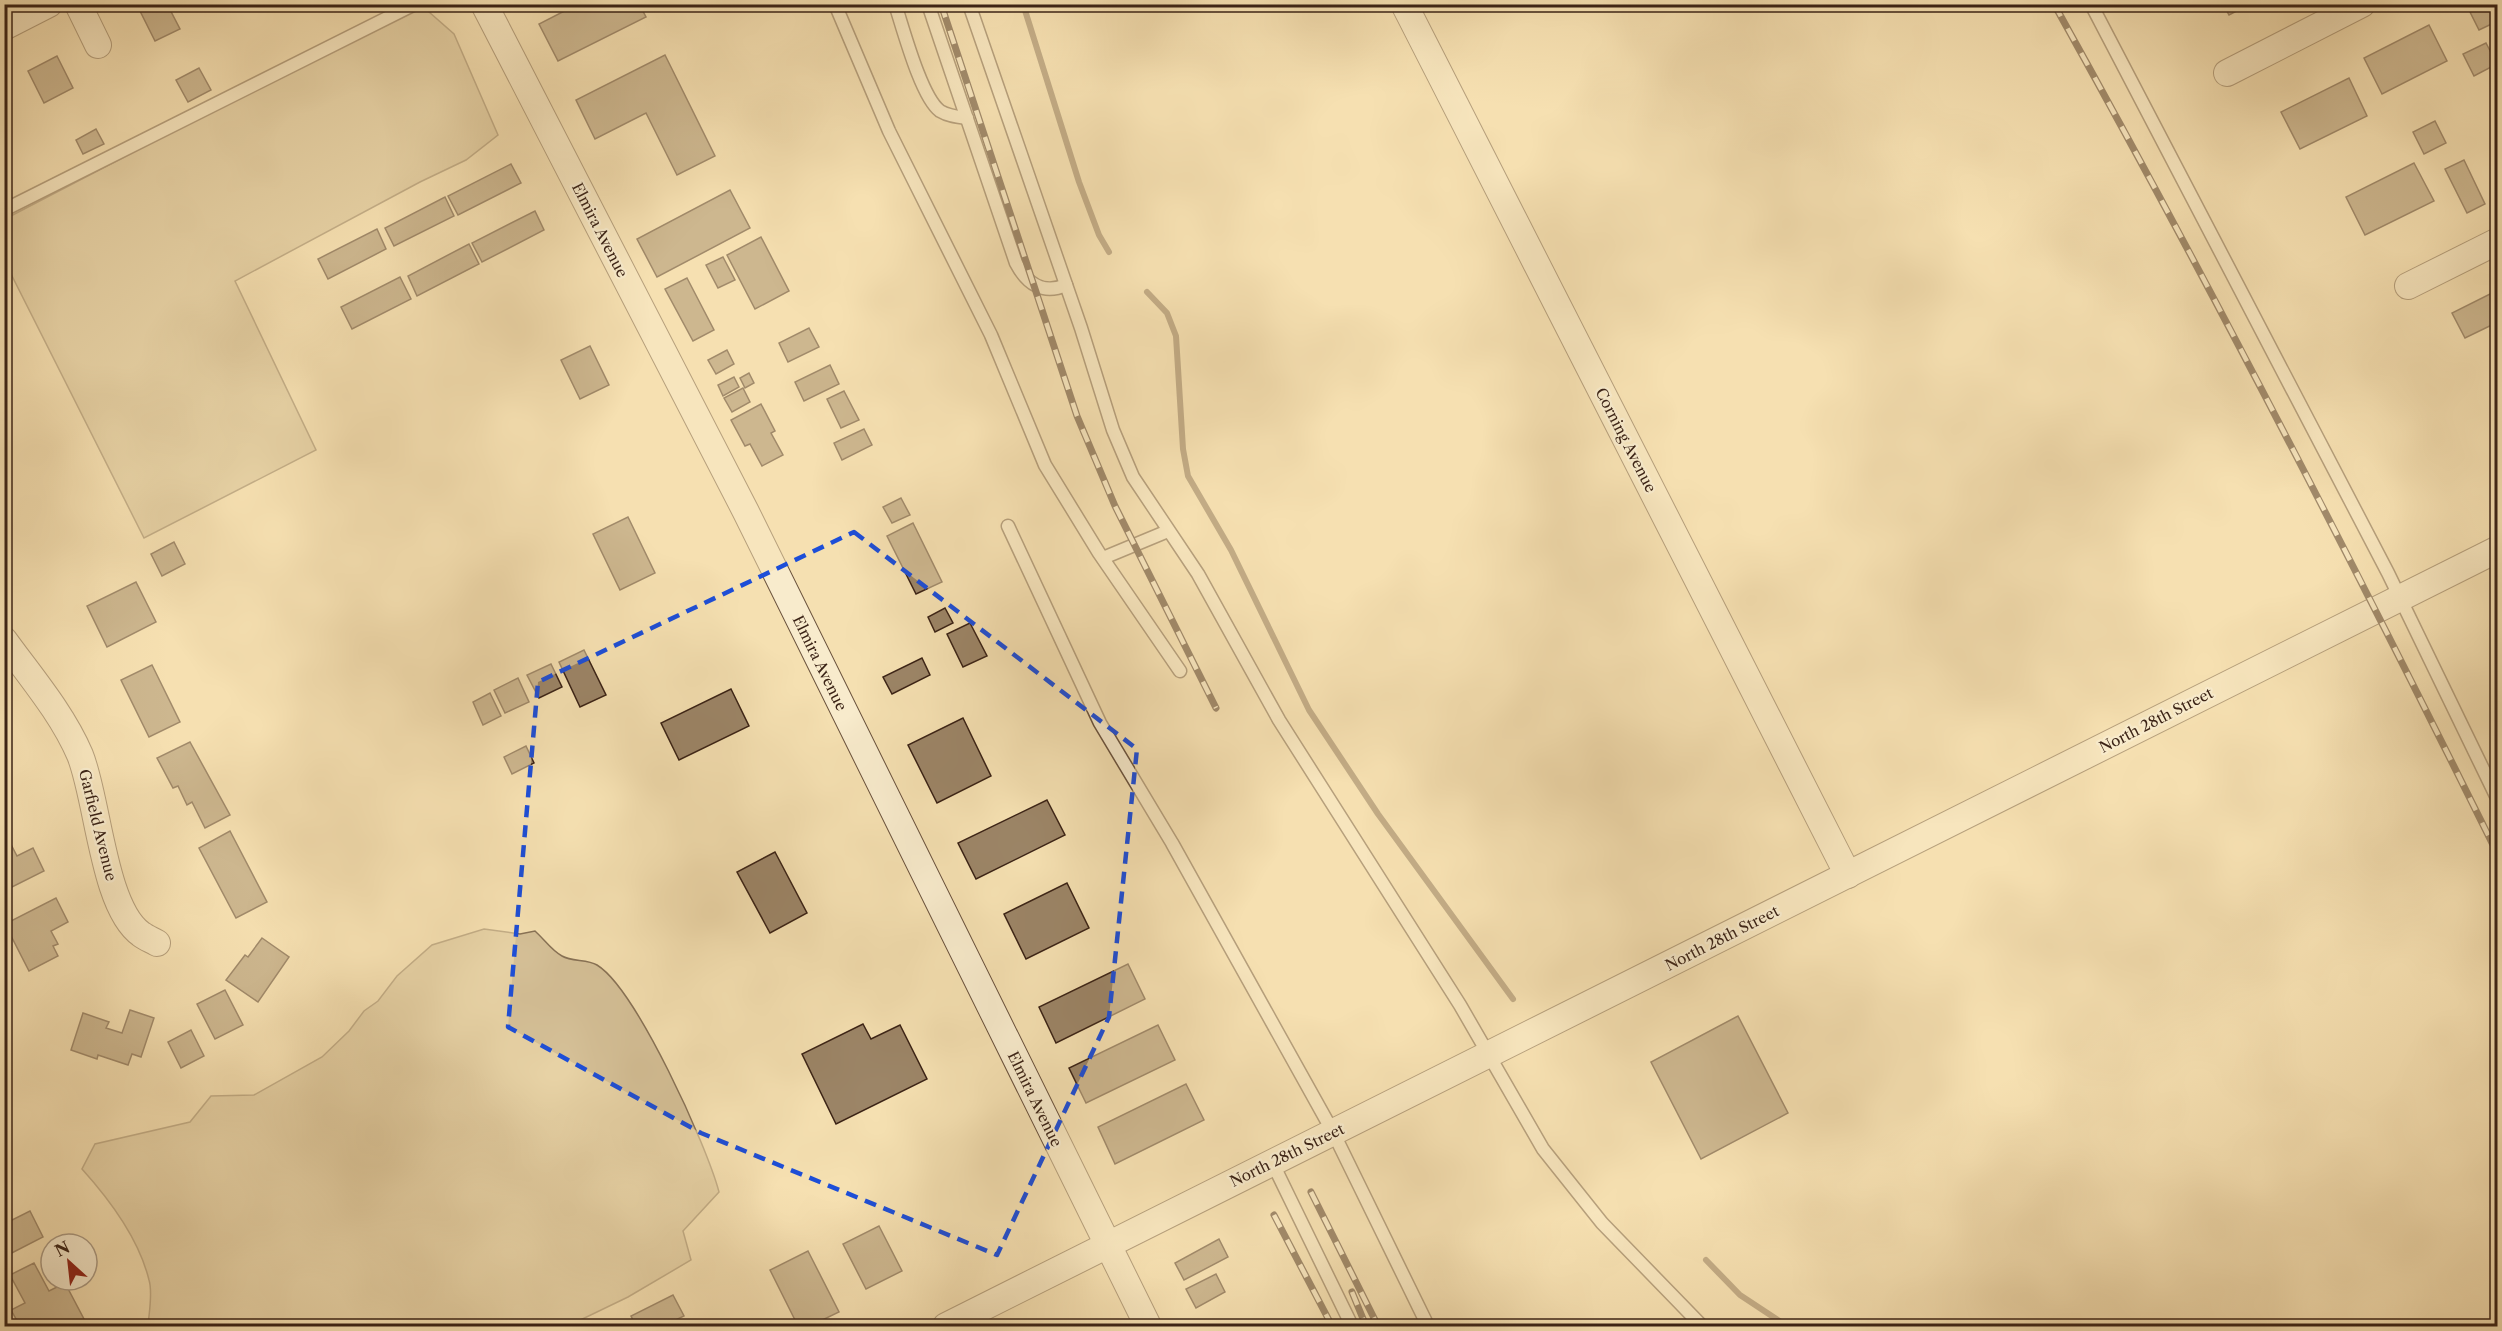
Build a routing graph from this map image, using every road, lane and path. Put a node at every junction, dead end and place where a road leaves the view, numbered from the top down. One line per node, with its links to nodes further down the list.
1 (49, 4): 12 (street)
2 (78, 4): 13 (street)
3 (415, 4): 16 (lane)
4 (484, 4): 33 (street, Elmira Avenue)
5 (835, 4): 23 (lane)
6 (895, 4): 15 (lane)
7 (928, 4): 15 (lane)
8 (969, 4): 18 (lane)
9 (1404, 4): 28 (street, Corning Avenue)
10 (2091, 4): 24 (lane)
11 (2362, 4): 14 (street)
12 (4, 27)
13 (98, 45)
14 (2226, 73)
15 (967, 118): 18 (lane)
16 (4, 210)
17 (2498, 241): 19 (street)
18 (1066, 285): 21 (lane)
19 (2408, 286)
20 (1008, 526): 31 (lane)
21 (1168, 531): 23 (lane); 30 (lane)
22 (2498, 549): 24 (street, North 28th Street)
23 (1103, 558): 26 (lane)
24 (2401, 598): 27 (lane); 28 (street, North 28th Street)
25 (4, 640): 29 (street, Garfield Avenue)
26 (1180, 671)
27 (2498, 800)
28 (1848, 875): 30 (street, North 28th Street)
29 (158, 943)
30 (1489, 1055): 31 (street, North 28th Street); 38 (lane)
31 (1333, 1132): 32 (street, North 28th Street); 37 (lane)
32 (1272, 1162): 33 (street, North 28th Street); 36 (lane)
33 (1107, 1244): 34 (street, North 28th Street); 35 (street, Elmira Avenue)
34 (946, 1326)
35 (1148, 1326)
36 (1352, 1326)
37 (1428, 1326)
38 (1701, 1326)

